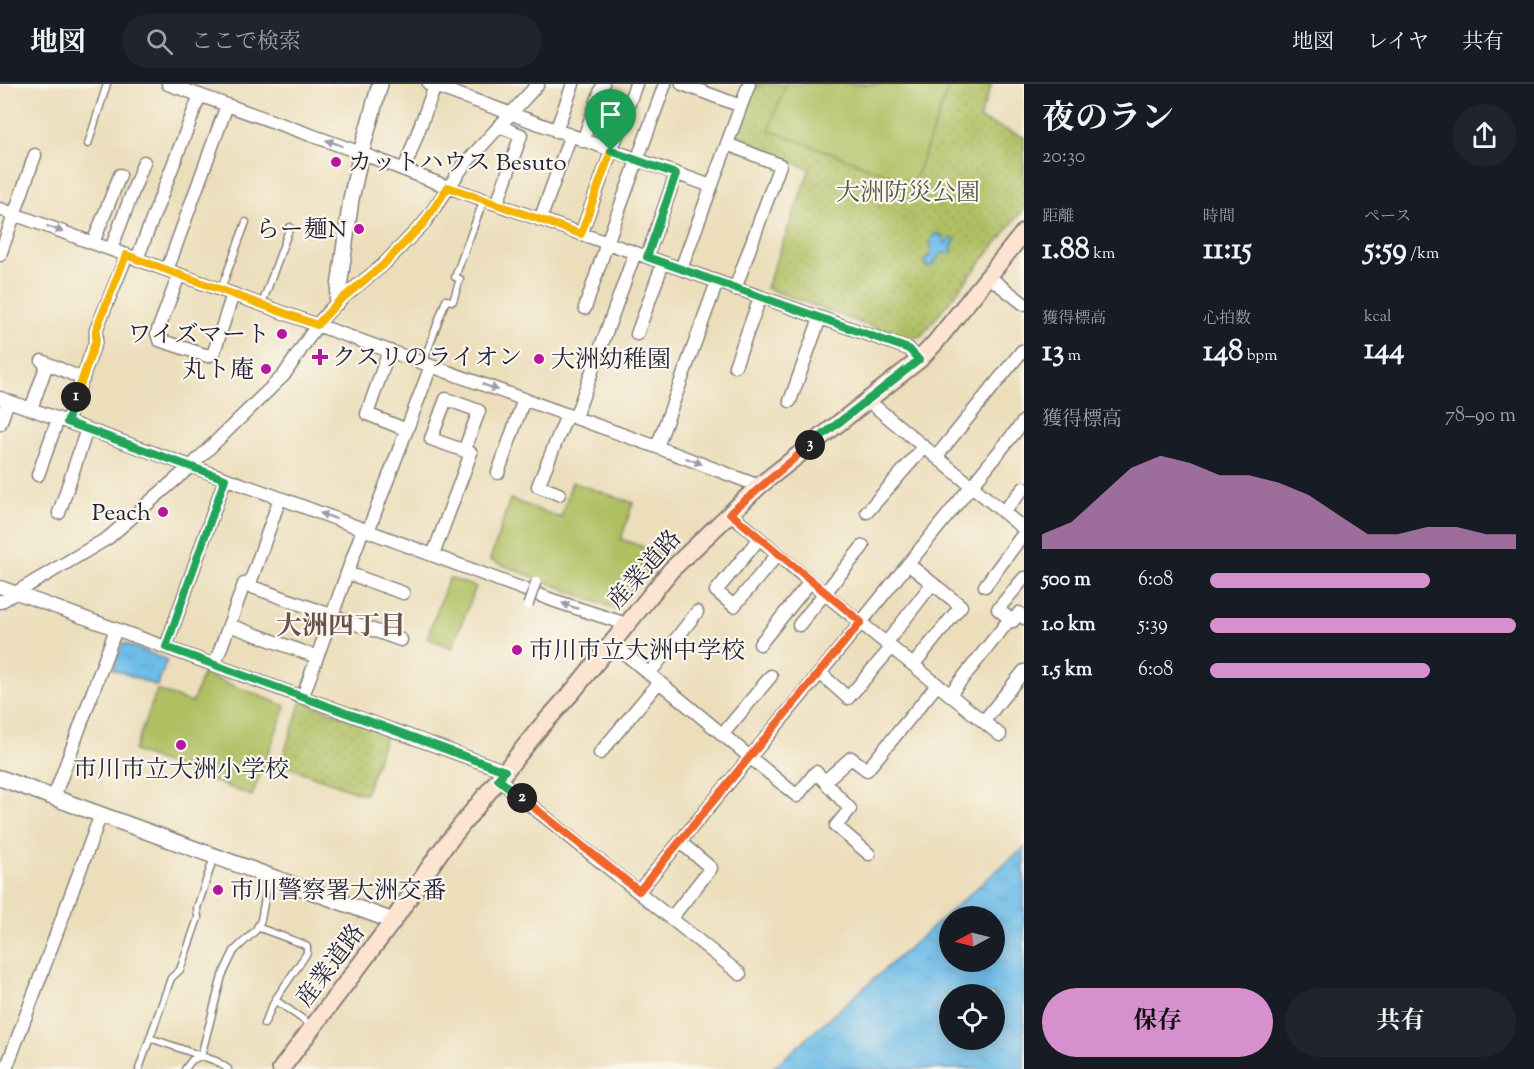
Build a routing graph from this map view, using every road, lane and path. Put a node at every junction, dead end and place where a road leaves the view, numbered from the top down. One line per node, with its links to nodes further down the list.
1 (107, 84): 21 (lane)
2 (171, 84): 14 (street)
3 (380, 84): 24 (street)
4 (538, 84): 17 (street)
5 (573, 84): 19 (street)
6 (603, 84): 20 (street)
7 (636, 84): 23 (street)
8 (665, 84): 26 (street)
9 (682, 84): 13 (street)
10 (749, 84): 16 (street)
11 (432, 85): 12 (street); 28 (street)
12 (448, 88): 17 (street)
13 (707, 88): 16 (street)
14 (200, 95): 15 (street); 47 (street)
15 (227, 105): 24 (street, one-way to 15); 51 (street)
16 (741, 106): 22 (street)
17 (510, 115): 18 (street); 19 (street)
18 (499, 126): 32 (street); 34 (street)
19 (556, 131): 20 (street)
20 (576, 139): 23 (street); 37 (street)
21 (88, 144)
22 (727, 144): 31 (street); 54 (street)
23 (611, 151): 26 (street); 41 (street)
24 (361, 153): 28 (street); 57 (street)
25 (35, 155): 36 (street)
26 (637, 160): 29 (street); 43 (street)
27 (144, 162): 44 (street)
28 (404, 170): 32 (street)
29 (676, 174): 31 (street); 48 (street)
30 (120, 175): 42 (street)
31 (711, 186): 50 (street)
32 (448, 187): 33 (street); 57 (street)
33 (484, 200): 34 (street); 67 (lane)
34 (497, 204): 37 (street)
35 (0, 209): 36 (street)
36 (14, 214): 42 (street, one-way to 42); 46 (street)
37 (540, 220): 41 (street)
38 (246, 222): 55 (lane)
39 (290, 227): 59 (lane)
40 (1024, 232): 52 (main road, 産業道路)
41 (581, 234): 43 (street)
42 (93, 243): 44 (street)
43 (607, 243): 45 (street); 60 (street)
44 (111, 249): 47 (street)
45 (635, 253): 48 (street); 75 (street)
46 (0, 255)
47 (132, 257): 51 (street); 69 (street)
48 (647, 257): 49 (street)
49 (663, 263): 50 (street); 63 (street)
50 (681, 269): 53 (street)
51 (173, 272): 55 (street); 55 (street)
52 (988, 276): 58 (street); 66 (main road, 産業道路)
53 (717, 282): 54 (street); 81 (street)
54 (735, 289): 56 (street)
55 (227, 292): 59 (street)
56 (760, 298): 61 (street); 68 (street)
57 (338, 302): 62 (street)
58 (1024, 304)
59 (261, 305): 62 (street)
60 (585, 308)
61 (820, 318): 66 (street); 73 (street)
62 (317, 325): 64 (street); 85 (street)
63 (637, 334)
64 (389, 351): 67 (street); 80 (street)
65 (1024, 353): 84 (street)
66 (919, 360): 72 (main road, 産業道路)
67 (427, 365): 71 (street, one-way to 71); 80 (street)
68 (735, 366)
69 (82, 379): 74 (street); 76 (street)
70 (4, 399): 74 (street); 78 (street)
71 (524, 399): 75 (street); 86 (street)
72 (867, 400): 82 (street); 89 (main road, 産業道路)
73 (790, 401)
74 (31, 409): 76 (street)
75 (571, 416): 81 (street); 92 (street)
76 (62, 421): 79 (street); 87 (street)
77 (1024, 421): 90 (street)
78 (0, 424)
79 (87, 429): 85 (street); 96 (street)
80 (407, 430): 98 (street)
81 (657, 447): 89 (street, one-way to 89)
82 (924, 447): 84 (street); 94 (street)
83 (464, 451): 83 (street); 103 (street)
84 (936, 457): 90 (street)
85 (191, 466): 88 (street); 113 (street)
86 (498, 473)
87 (38, 474)
88 (225, 479): 93 (street); 131 (street)
89 (759, 486): 97 (main road, 産業道路)
90 (972, 486): 95 (street); 104 (street)
91 (1024, 488): 95 (street)
92 (559, 494)
93 (280, 498): 98 (street, one-way to 93); 110 (street)
94 (867, 512)
95 (1003, 512): 99 (street)
96 (58, 513)
97 (730, 513): 100 (street); 123 (main road, 産業道路)
98 (365, 530): 103 (street); 105 (street)
99 (1024, 531): 111 (street)
100 (759, 539): 102 (street); 102 (street)
101 (863, 546): 115 (street)
102 (778, 554): 108 (street)
103 (433, 555): 123 (street, one-way to 103)
104 (908, 564): 109 (street); 122 (street)
105 (347, 573): 114 (street); 119 (street)
106 (1024, 578): 121 (street)
107 (536, 582): 117 (street, bridge)
108 (810, 582): 115 (street); 129 (street)
109 (932, 584): 130 (street); 134 (street)
110 (249, 586): 119 (street); 124 (street)
111 (985, 586)
112 (0, 587): 113 (street)
113 (17, 593): 116 (street); 126 (street)
114 (403, 593)
115 (824, 593): 122 (street); 125 (street)
116 (0, 602)
117 (528, 605)
118 (697, 612): 138 (street)
119 (331, 616): 127 (street); 132 (street)
120 (1024, 618): 121 (street)
121 (1010, 619): 140 (street)
122 (861, 622): 130 (street); 136 (street)
123 (626, 624): 128 (main road, 産業道路)
124 (229, 625): 132 (street); 133 (street)
125 (799, 625)
126 (116, 629): 131 (street); 150 (street)
127 (401, 640)
128 (612, 643): 138 (street); 147 (main road, 産業道路)
129 (760, 644)
130 (890, 645): 134 (street); 136 (street)
131 (166, 647): 133 (street)
132 (317, 657): 141 (street)
133 (215, 664): 141 (street)
134 (914, 664): 139 (street)
135 (1024, 671): 142 (street)
136 (819, 673): 146 (street)
137 (771, 676): 143 (street)
138 (654, 678): 143 (street); 145 (street)
139 (938, 685): 140 (street); 149 (street)
140 (950, 694): 142 (street)
141 (303, 696): 147 (street)
142 (984, 721): 144 (street)
143 (722, 735): 146 (street)
144 (1000, 735)
145 (600, 753)
146 (750, 757): 149 (street); 152 (street)
147 (502, 775): 156 (street); 158 (main road, 産業道路)
148 (0, 778): 150 (street)
149 (825, 781): 153 (street)
150 (54, 797): 151 (street)
151 (101, 814): 154 (street); 166 (street)
152 (680, 842): 156 (street); 157 (street)
153 (869, 854)
154 (215, 856): 155 (street); 164 (lane)
155 (269, 876): 158 (street); 159 (lane)
156 (639, 891): 157 (street)
157 (672, 917): 160 (street)
158 (393, 921): 163 (main road, 産業道路)
159 (257, 927): 161 (lane); 165 (lane)
160 (740, 974)
161 (275, 1000): 162 (lane); 163 (lane)
162 (264, 1024)
163 (313, 1027): 170 (main road, 産業道路)
164 (150, 1038): 165 (lane); 167 (lane)
165 (201, 1056): 168 (lane); 169 (lane)
166 (6, 1069)
167 (139, 1069)
168 (185, 1069)
169 (228, 1069)
170 (281, 1069)

